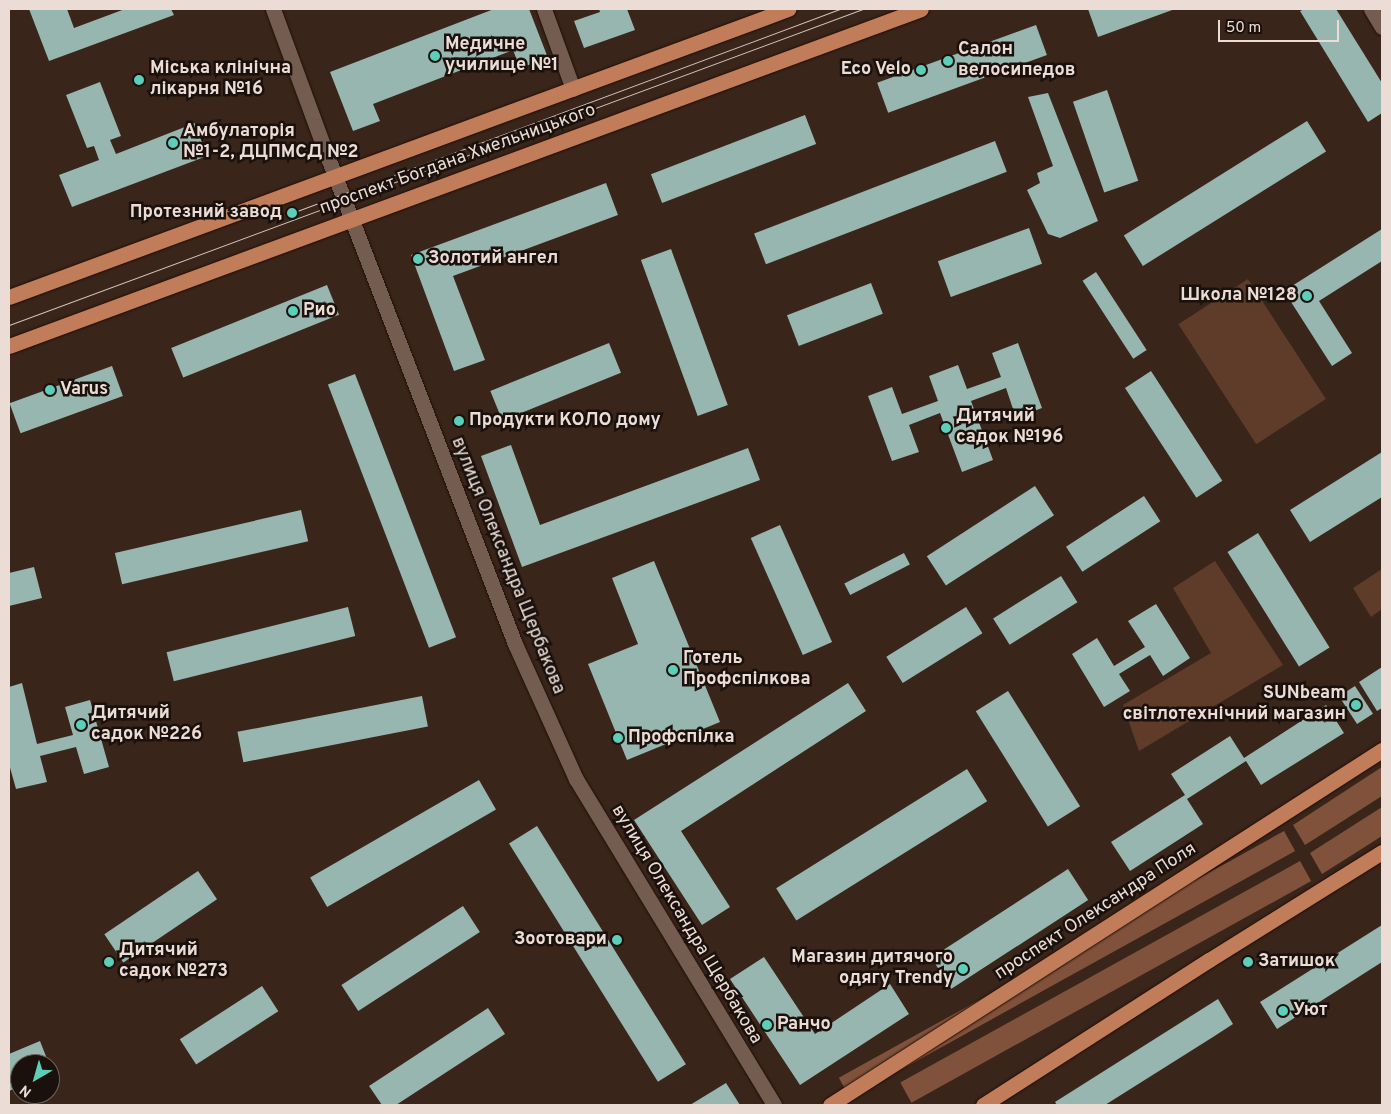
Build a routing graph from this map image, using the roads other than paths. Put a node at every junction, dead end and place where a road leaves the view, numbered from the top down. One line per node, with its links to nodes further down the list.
1 (273, 9): 8 (street, вулиця Олександра Щербакова)
2 (544, 9): 7 (street)
3 (788, 9): 7 (main road, проспект Богдана Хмельницького)
4 (921, 9): 9 (main road, проспект Богдана Хмельницького)
5 (1371, 9): 6 (street)
6 (1382, 27)
7 (573, 89): 8 (main road, проспект Богдана Хмельницького)
8 (335, 176): 9 (street, вулиця Олександра Щербакова); 10 (main road, проспект Богдана Хмельницького)
9 (352, 218): 11 (main road, проспект Богдана Хмельницького); 14 (street, вулиця Олександра Щербакова)
10 (9, 297)
11 (9, 346)
12 (1382, 750): 15 (main road, проспект Олександра Поля)
13 (1382, 852): 16 (main road)
14 (774, 1105)
15 (830, 1105)
16 (983, 1105)

